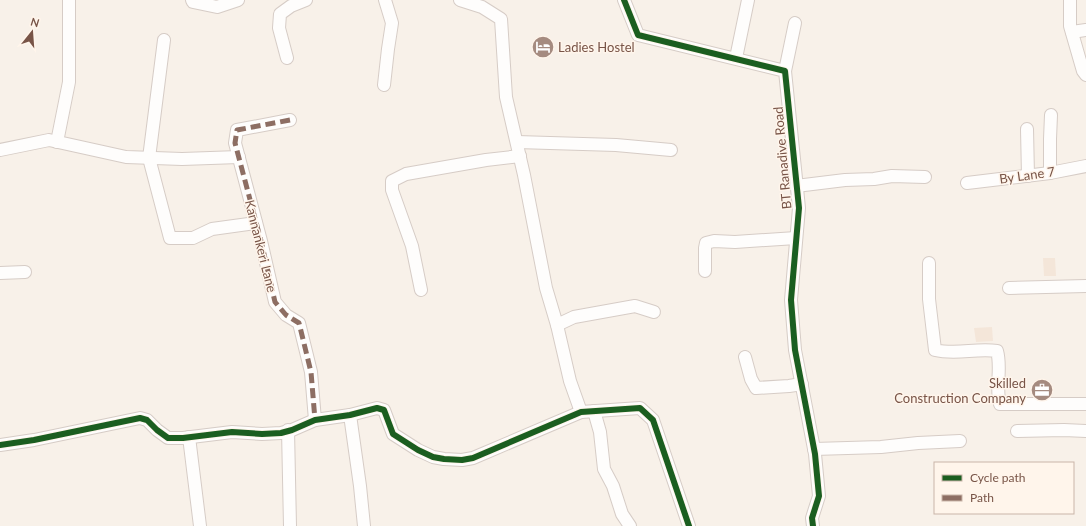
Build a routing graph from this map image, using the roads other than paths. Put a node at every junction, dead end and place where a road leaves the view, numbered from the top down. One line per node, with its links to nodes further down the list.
1 (69, 0): 23 (street)
2 (192, 0): 3 (street)
3 (238, 0)
4 (306, 0): 10 (street)
5 (385, 0): 19 (street)
6 (460, 0): 24 (street)
7 (624, 0): 16 (street)
8 (748, 0): 16 (street)
9 (1070, 0): 13 (street)
10 (290, 3): 15 (street)
11 (795, 23): 17 (street, BT Ranadive Road)
12 (1086, 30): 13 (street)
13 (1072, 32): 18 (street)
14 (164, 40): 29 (street)
15 (287, 58)
16 (736, 58): 17 (street)
17 (786, 71): 35 (street, BT Ranadive Road)
18 (1086, 75)
19 (384, 85)
20 (1051, 115): 31 (street)
21 (290, 120): 28 (street, Kannankeri Lane)
22 (1027, 129): 32 (street)
23 (57, 142): 25 (street); 29 (street)
24 (517, 142): 26 (street); 27 (street)
25 (0, 150)
26 (671, 150)
27 (520, 156): 44 (street); 46 (street)
28 (239, 157): 29 (street); 36 (street, Kannankeri Lane)
29 (149, 158): 36 (street)
30 (1086, 166): 31 (street, By Lane 7)
31 (1050, 173): 32 (street, By Lane 7)
32 (1028, 176): 34 (street, By Lane 7)
33 (925, 177): 35 (street)
34 (967, 183)
35 (796, 186): 37 (street, BT Ranadive Road)
36 (256, 223): 53 (street, Kannankeri Lane)
37 (796, 238): 39 (street); 48 (street, BT Ranadive Road)
38 (929, 263): 49 (street)
39 (705, 271)
40 (25, 272): 41 (street)
41 (0, 273)
42 (1086, 286): 43 (street)
43 (1009, 288)
44 (421, 290)
45 (654, 312): 46 (street)
46 (557, 325): 51 (street)
47 (745, 357): 48 (street)
48 (802, 384): 60 (street, BT Ranadive Road)
49 (1086, 404)
50 (594, 411): 51 (street); 64 (street); 65 (street)
51 (581, 412): 52 (street)
52 (350, 415): 53 (street); 63 (street)
53 (315, 420): 54 (street)
54 (288, 430): 57 (street); 62 (street)
55 (1017, 431): 56 (street)
56 (1086, 431)
57 (189, 437): 59 (street); 61 (street)
58 (960, 442): 60 (street)
59 (0, 445)
60 (814, 449): 66 (street, BT Ranadive Road)
61 (200, 526)
62 (290, 526)
63 (364, 526)
64 (630, 526)
65 (689, 526)
66 (813, 526)

